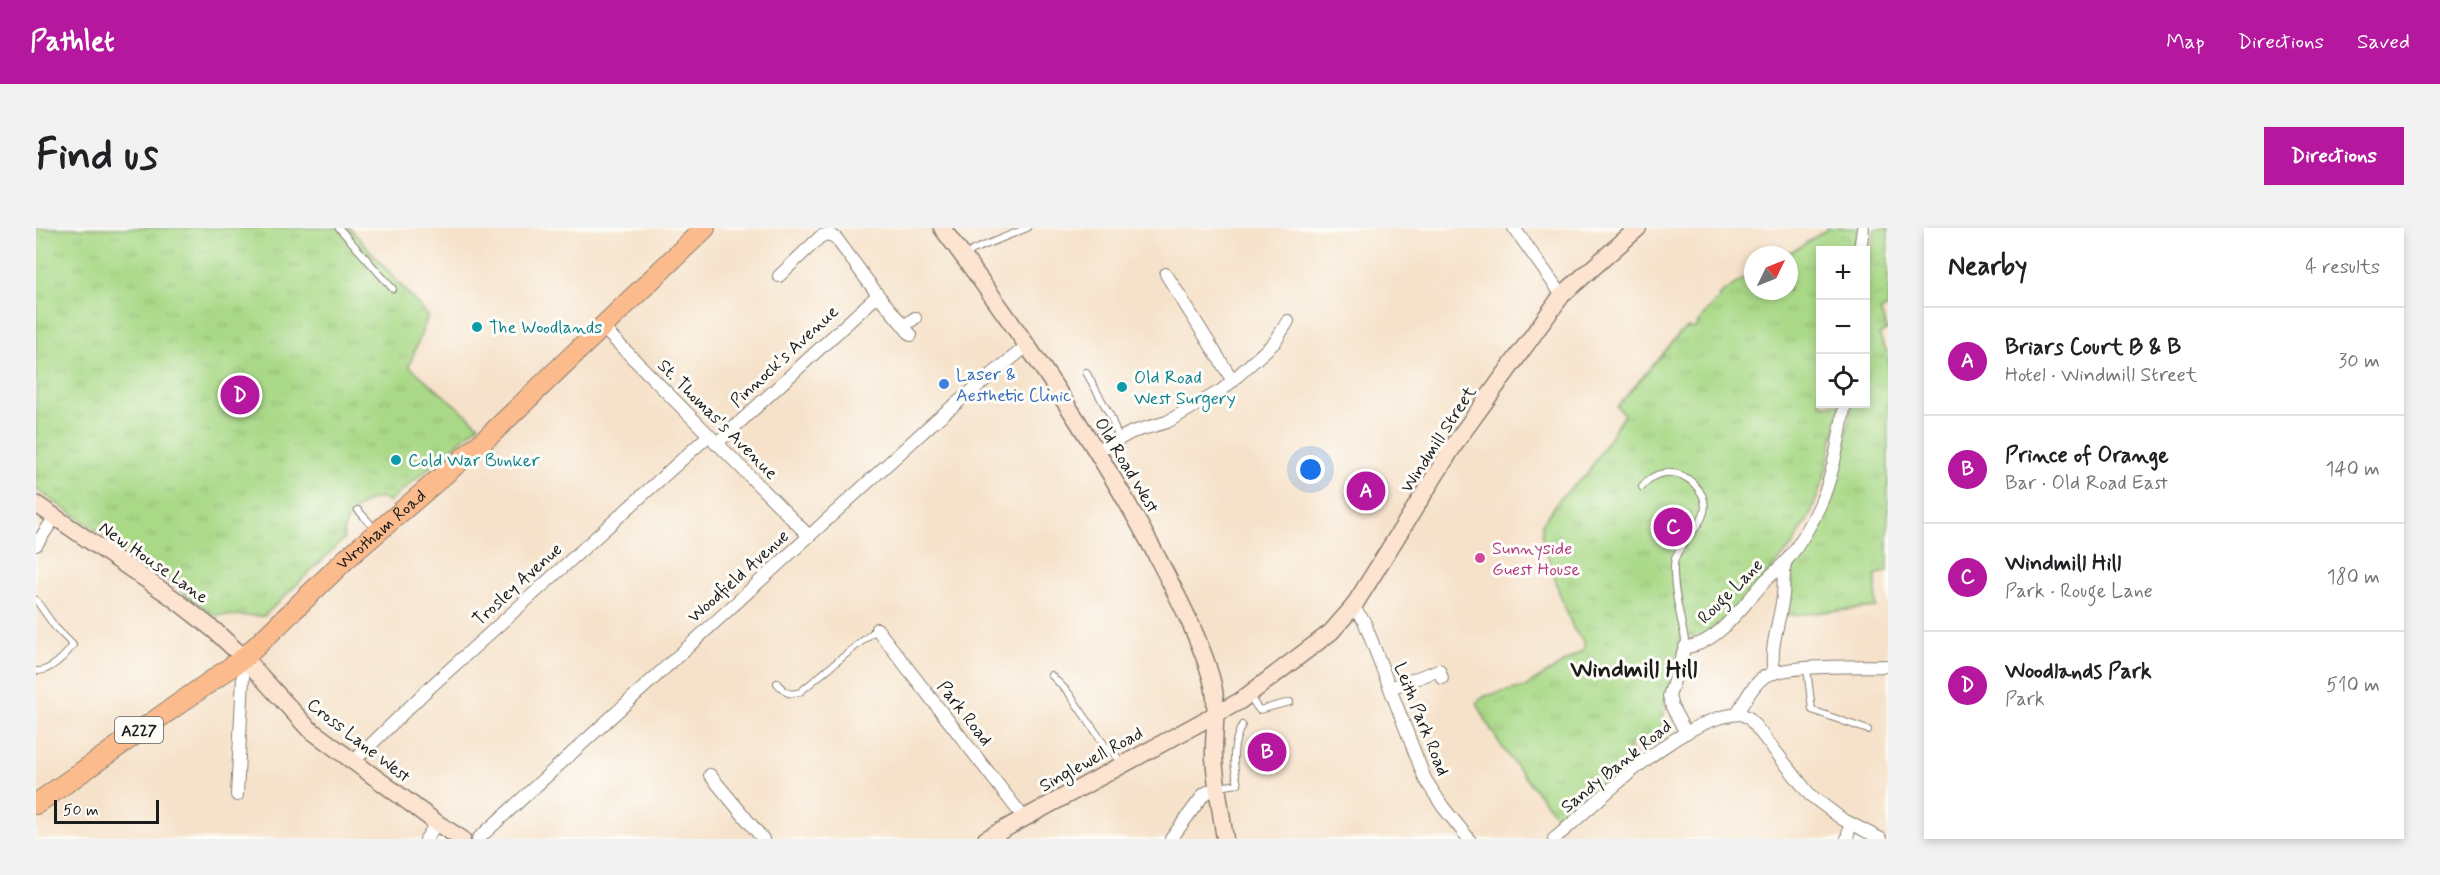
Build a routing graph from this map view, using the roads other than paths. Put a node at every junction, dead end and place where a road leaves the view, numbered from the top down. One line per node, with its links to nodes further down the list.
1 (339, 228): 12 (lane)
2 (705, 228): 17 (main road, Wrotham Road / A227)
3 (942, 228): 9 (street, Old Road West)
4 (1027, 228): 9 (lane)
5 (1514, 228): 13 (street)
6 (1638, 228): 13 (street, Windmill Street)
7 (1863, 228): 8 (street)
8 (1861, 246)
9 (964, 258): 18 (street, Old Road West)
10 (1166, 274): 20 (street)
11 (779, 276): 14 (street)
12 (393, 289)
13 (1563, 294): 34 (street, Windmill Street)
14 (878, 295): 15 (street); 23 (street, Pinnock's Avenue)
15 (915, 318)
16 (1288, 321): 20 (street)
17 (602, 327): 23 (street, St. Thomas's Avenue); 29 (main road, Wrotham Road / A227)
18 (1028, 345): 24 (street, Old Road West); 30 (street, Woodfield Avenue)
19 (1086, 372): 22 (lane)
20 (1233, 381): 22 (street)
21 (1844, 408): 32 (street, Rouge Lane)
22 (1119, 438): 24 (street)
23 (712, 440): 30 (street, St. Thomas's Avenue); 53 (street, Trosley Avenue)
24 (1097, 452): 48 (street, Old Road West)
25 (1642, 487): 36 (lane)
26 (36, 504): 28 (street, New House Lane)
27 (358, 510): 29 (lane)
28 (55, 517): 31 (street); 37 (street, New House Lane)
29 (377, 531): 37 (main road, Wrotham Road / A227)
30 (808, 536): 64 (street, Woodfield Avenue)
31 (36, 544)
32 (1785, 562): 36 (street, Rouge Lane); 42 (street, Rouge Lane)
33 (36, 600): 41 (lane)
34 (1353, 607): 45 (street, Leith Park Road); 46 (street, Windmill Street)
35 (877, 629): 44 (lane); 59 (street, Park Road)
36 (1684, 647): 52 (street)
37 (244, 658): 53 (street, Cross Lane West); 57 (street); 58 (main road, Wrotham Road / A227)
38 (1888, 666): 40 (street)
39 (1439, 669): 45 (street)
40 (1807, 669): 42 (street); 51 (lane)
41 (36, 670)
42 (1774, 672): 49 (street)
43 (1051, 675): 54 (lane)
44 (777, 683)
45 (1390, 688): 69 (street, Leith Park Road)
46 (1248, 694): 47 (lane); 48 (street, Windmill Street)
47 (1290, 702)
48 (1215, 714): 54 (street, Singlewell Road); 56 (street, Old Road West)
49 (1736, 714): 52 (street, Sandy Bank Road); 61 (street)
50 (1242, 724): 56 (lane)
51 (1868, 730)
52 (1686, 733): 70 (street, Sandy Bank Road)
53 (353, 762): 60 (street, Cross Lane West)
54 (1123, 763): 59 (street, Singlewell Road)
55 (710, 775): 65 (street)
56 (1217, 787): 67 (street); 68 (street, Old Road West)
57 (237, 795)
58 (36, 804)
59 (1024, 818): 66 (street, Singlewell Road)
60 (437, 823): 62 (street); 63 (street, Cross Lane West)
61 (1850, 824): 71 (street); 72 (street)
62 (426, 839)
63 (462, 839)
64 (478, 839)
65 (763, 839)
66 (986, 839)
67 (1171, 839)
68 (1225, 839)
69 (1469, 839)
70 (1554, 839)
71 (1847, 839)
72 (1881, 839)

